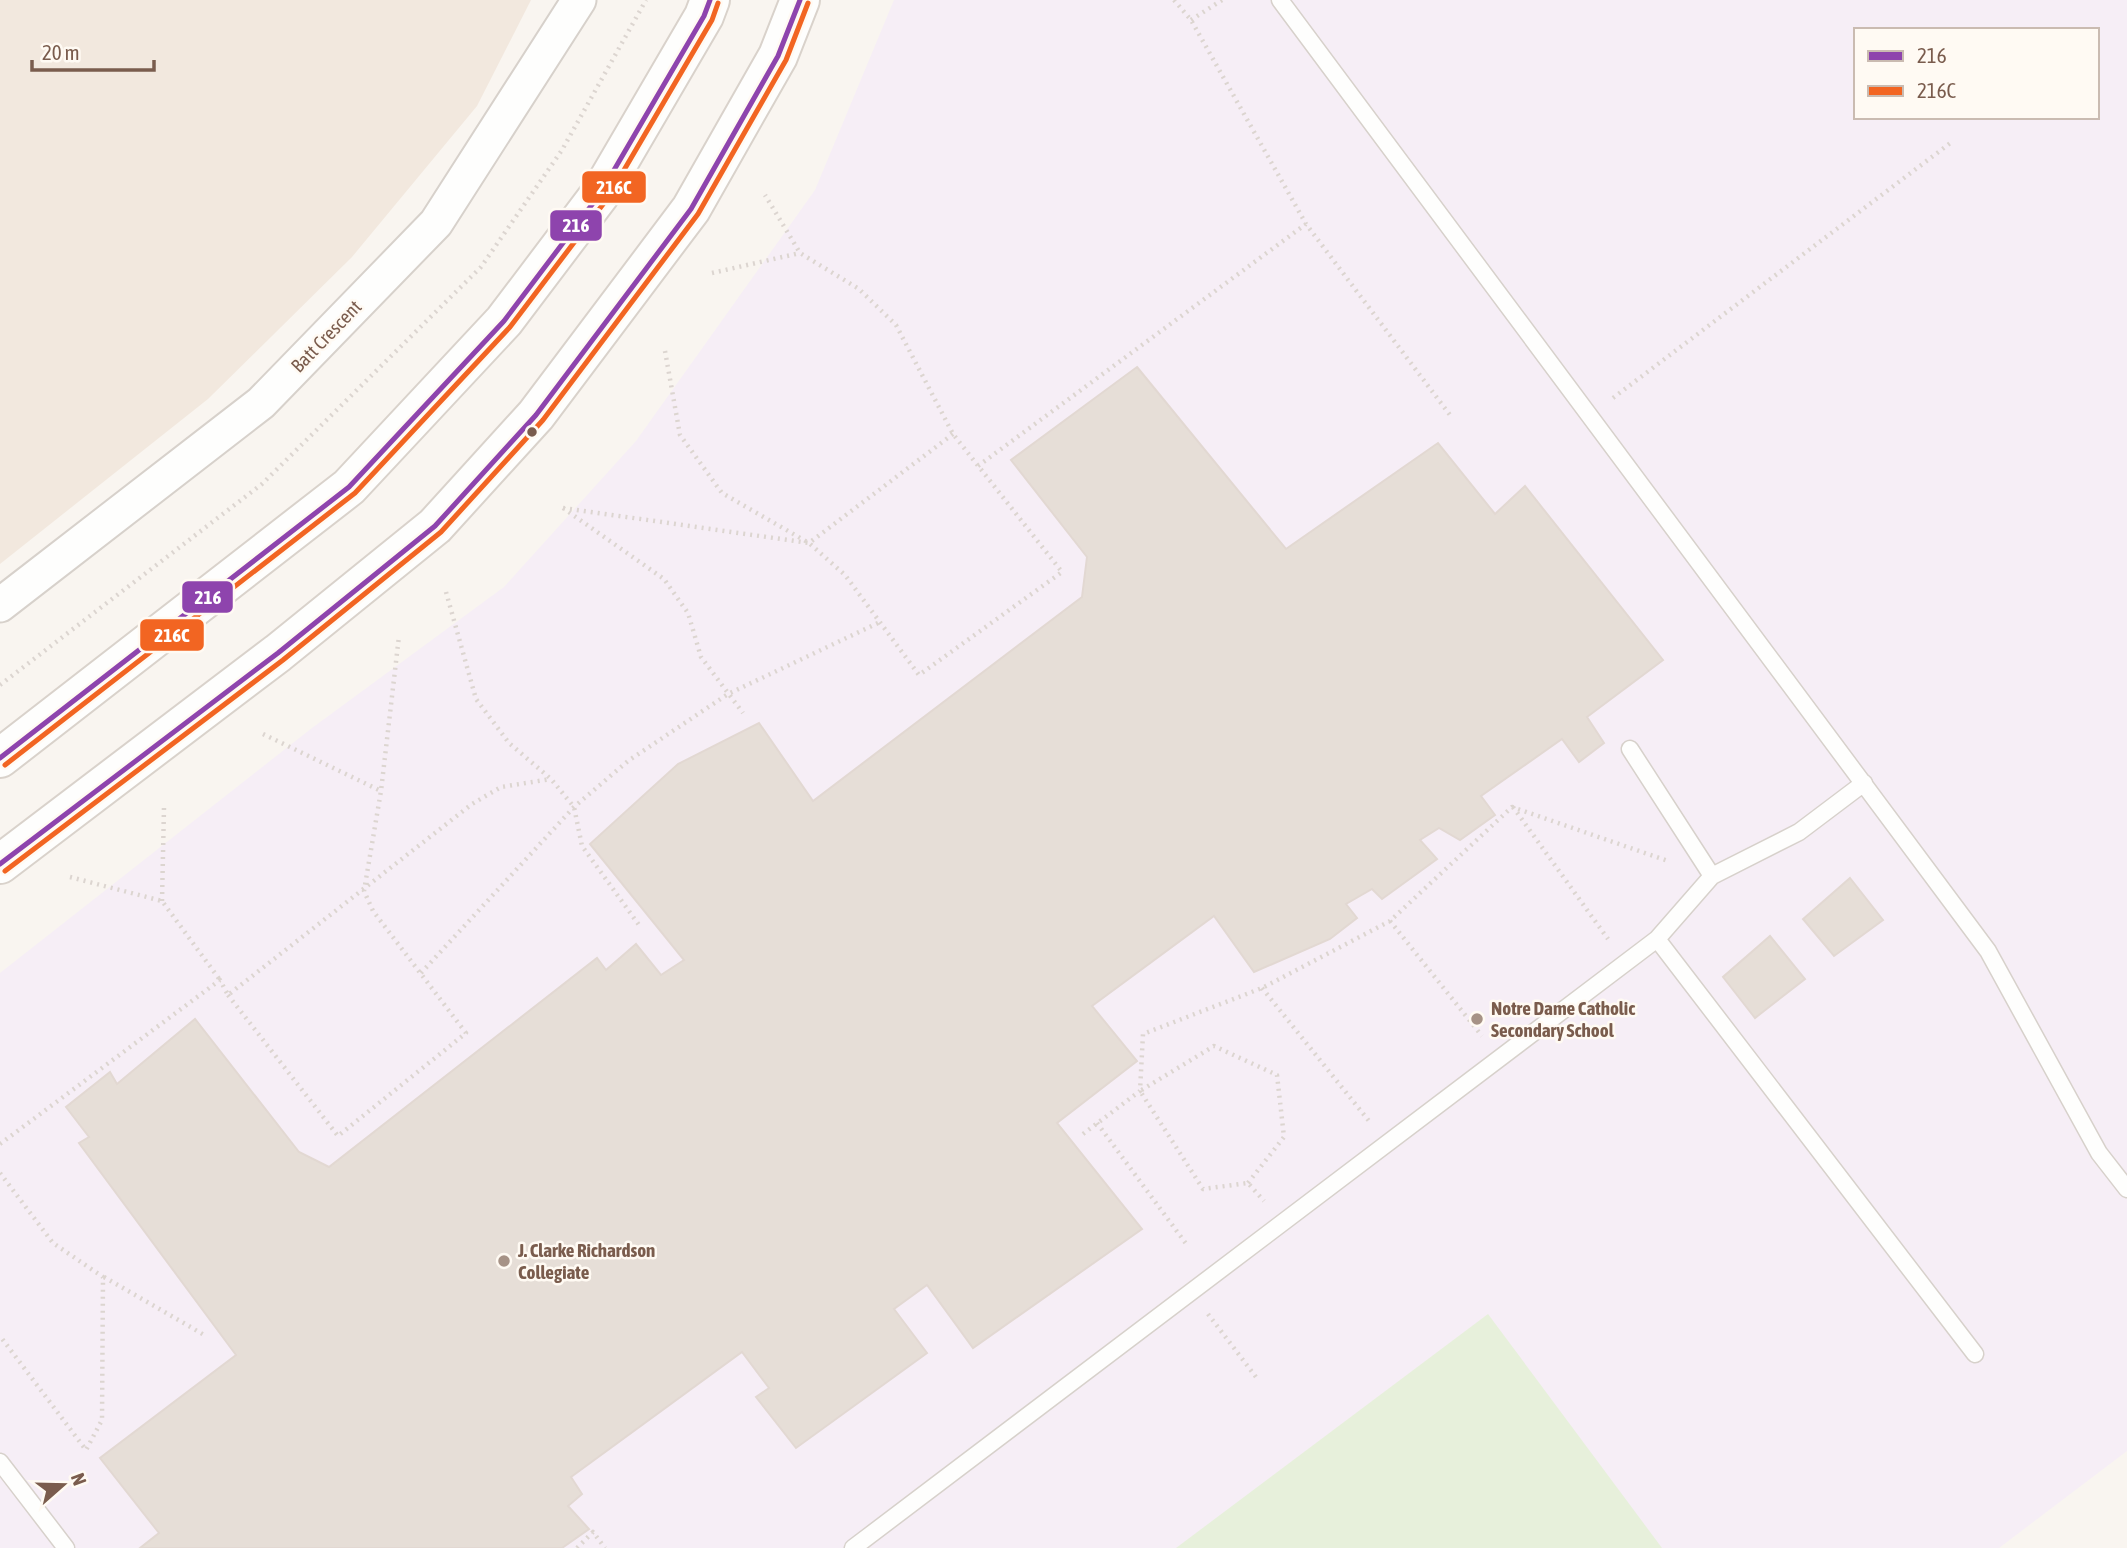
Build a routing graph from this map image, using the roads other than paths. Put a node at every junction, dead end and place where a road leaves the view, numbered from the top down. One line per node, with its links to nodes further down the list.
1 (579, 0): 5 (street, Batt Crescent)
2 (710, 0): 7 (main road)
3 (800, 0): 9 (main road)
4 (1280, 0): 8 (lane)
5 (0, 605)
6 (1630, 749): 10 (lane)
7 (0, 758)
8 (1864, 783): 10 (lane); 12 (lane)
9 (0, 864)
10 (1712, 876): 11 (lane)
11 (1657, 939): 13 (lane); 16 (lane)
12 (2127, 1189)
13 (1975, 1354)
14 (0, 1462): 15 (lane)
15 (66, 1548)
16 (853, 1548)

